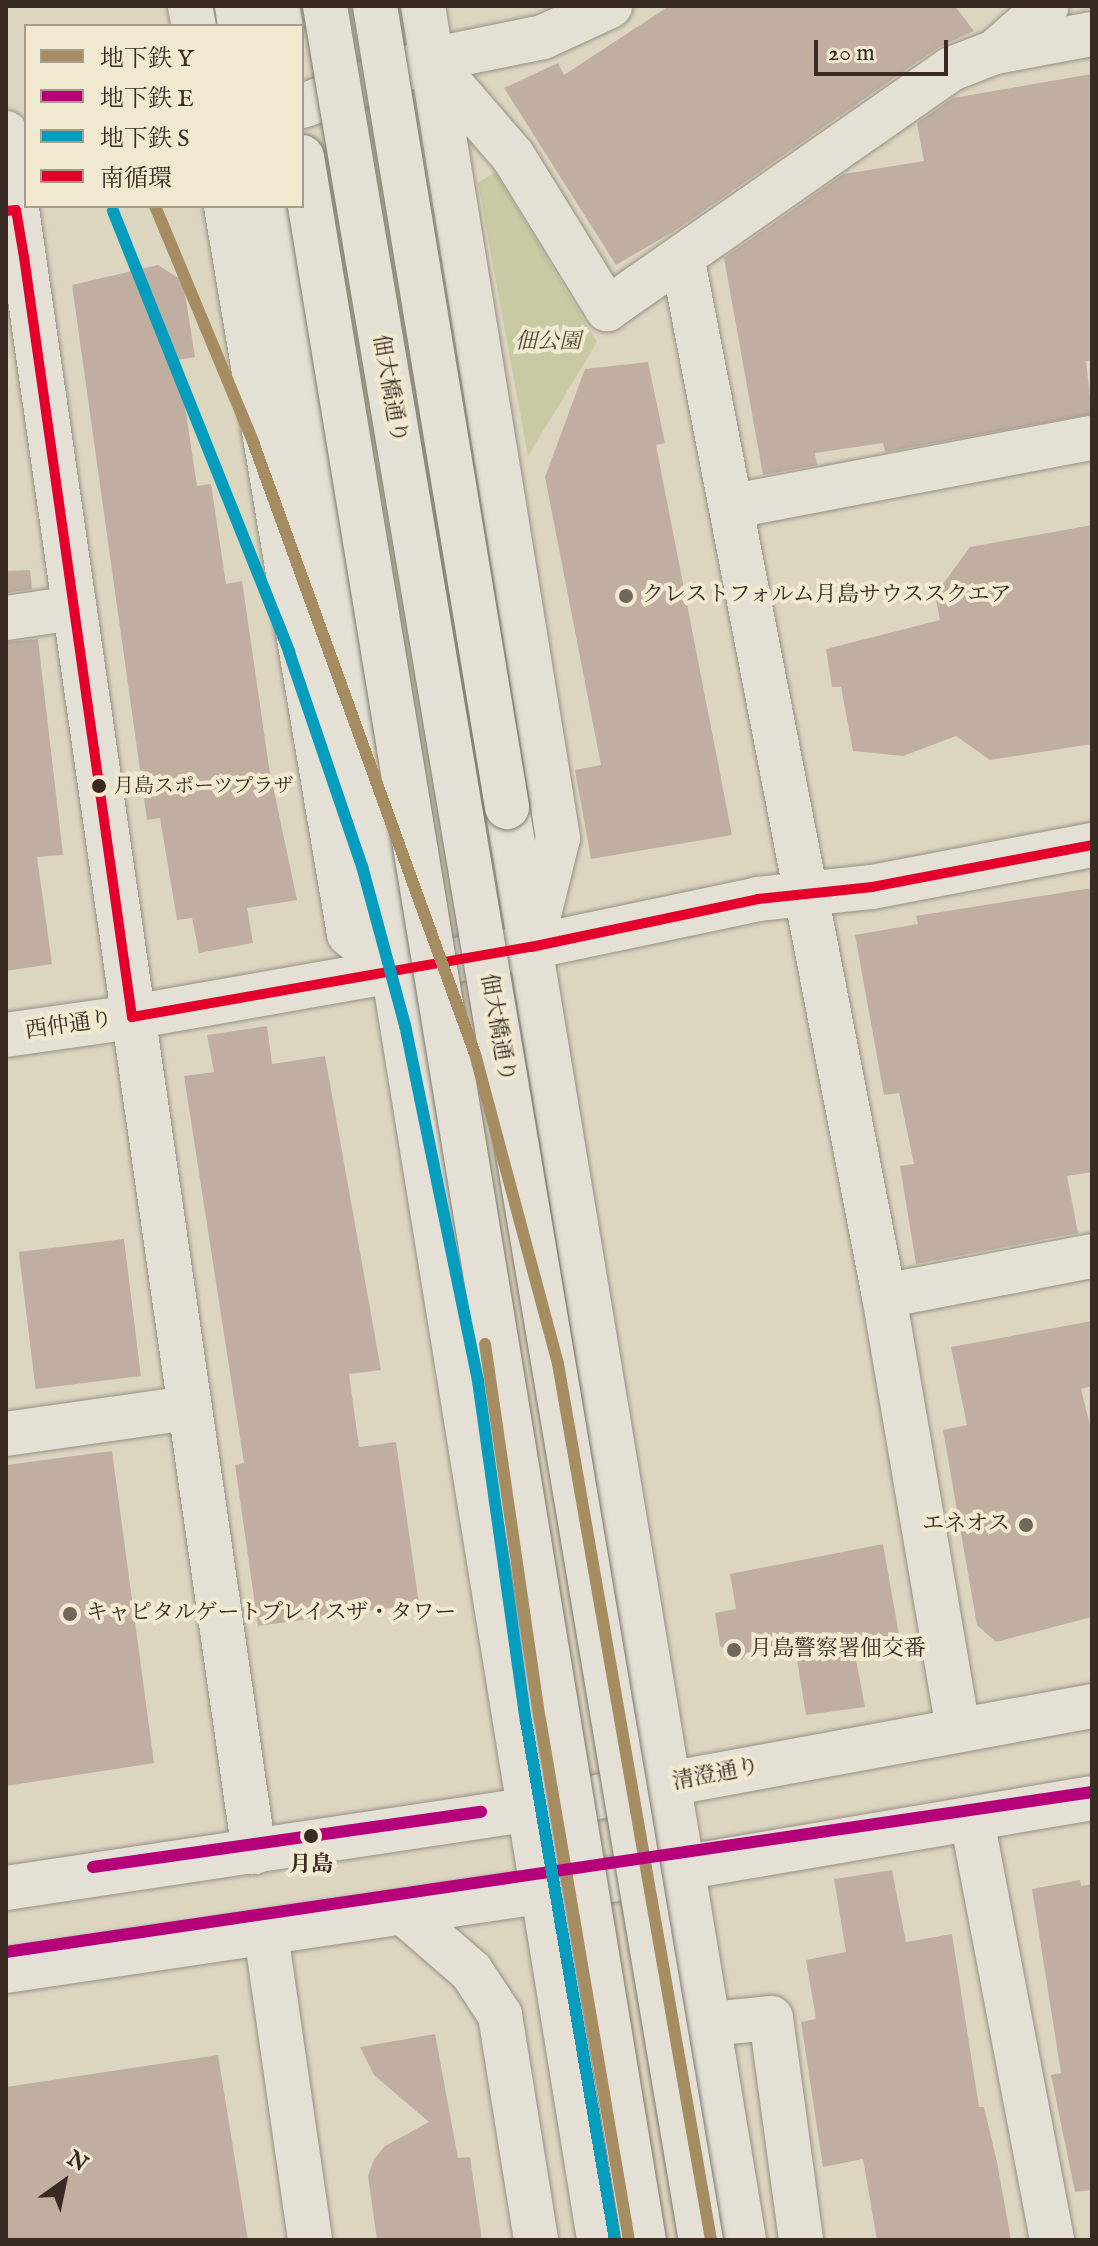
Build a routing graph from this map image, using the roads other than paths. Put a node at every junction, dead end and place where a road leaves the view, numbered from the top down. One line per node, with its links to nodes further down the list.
1 (325, 6): 48 (main road, 佃大橋通り, bridge)
2 (375, 6): 22 (main road, bridge)
3 (423, 6): 8 (main road)
4 (610, 6): 8 (main road)
5 (1047, 6): 7 (main road)
6 (1092, 34): 7 (main road)
7 (995, 52): 15 (main road)
8 (430, 60): 9 (main road); 15 (main road); 22 (main road)
9 (304, 105)
10 (6, 133): 14 (main road)
11 (304, 169): 47 (main road, bridge)
12 (226, 208): 23 (main road)
13 (269, 208): 23 (main road)
14 (16, 209): 18 (main road)
15 (683, 261): 17 (main road)
16 (1092, 438): 17 (main road)
17 (734, 506): 21 (main road)
18 (73, 608): 19 (main road); 24 (main road)
19 (6, 618)
20 (1092, 845): 21 (main road, 西仲通り)
21 (803, 896): 22 (main road, 西仲通り); 27 (main road)
22 (531, 947): 23 (main road, 西仲通り); 32 (main road)
23 (392, 969): 24 (main road, 西仲通り); 34 (main road)
24 (132, 1017): 25 (main road, 西仲通り); 28 (main road)
25 (6, 1035)
26 (1092, 1256): 27 (main road)
27 (884, 1296): 31 (main road)
28 (189, 1408): 29 (main road); 36 (main road)
29 (6, 1434)
30 (1092, 1706): 31 (main road, 清澄通り)
31 (958, 1727): 32 (main road, 清澄通り)
32 (670, 1784): 34 (main road, 清澄通り); 37 (main road)
33 (1092, 1798): 35 (main road)
34 (532, 1809): 36 (main road, 清澄通り); 39 (main road)
35 (972, 1820): 37 (main road); 51 (main road)
36 (254, 1852): 38 (main road, 清澄通り)
37 (684, 1866): 39 (main road); 43 (main road)
38 (6, 1888)
39 (546, 1891): 40 (main road); 46 (main road)
40 (404, 1913): 41 (main road); 45 (main road)
41 (266, 1934): 42 (main road); 44 (main road)
42 (6, 1971)
43 (710, 2024): 49 (main road); 50 (main road)
44 (310, 2240)
45 (536, 2240)
46 (599, 2240)
47 (644, 2240)
48 (701, 2240)
49 (744, 2240)
50 (801, 2240)
51 (1052, 2240)

